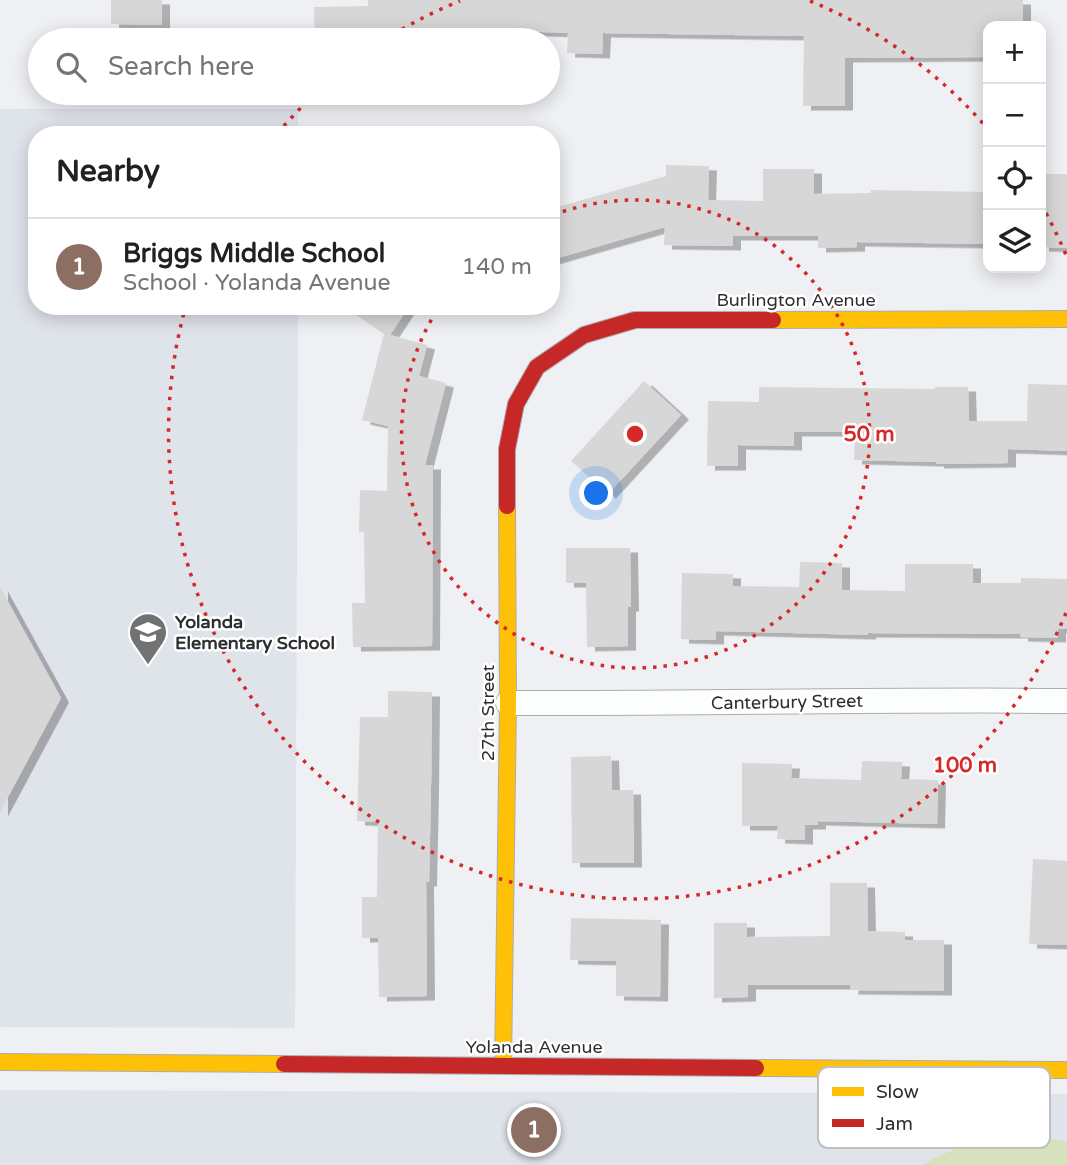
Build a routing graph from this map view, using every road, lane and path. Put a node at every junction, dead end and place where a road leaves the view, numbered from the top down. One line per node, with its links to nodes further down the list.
1 (1067, 319): 2 (street, Burlington Avenue)
2 (537, 367): 4 (street, 27th Street)
3 (1067, 701): 4 (street, Canterbury Street)
4 (508, 703): 6 (street, 27th Street)
5 (0, 1062): 6 (street, Yolanda Avenue)
6 (503, 1066): 7 (street, Yolanda Avenue)
7 (818, 1068)

